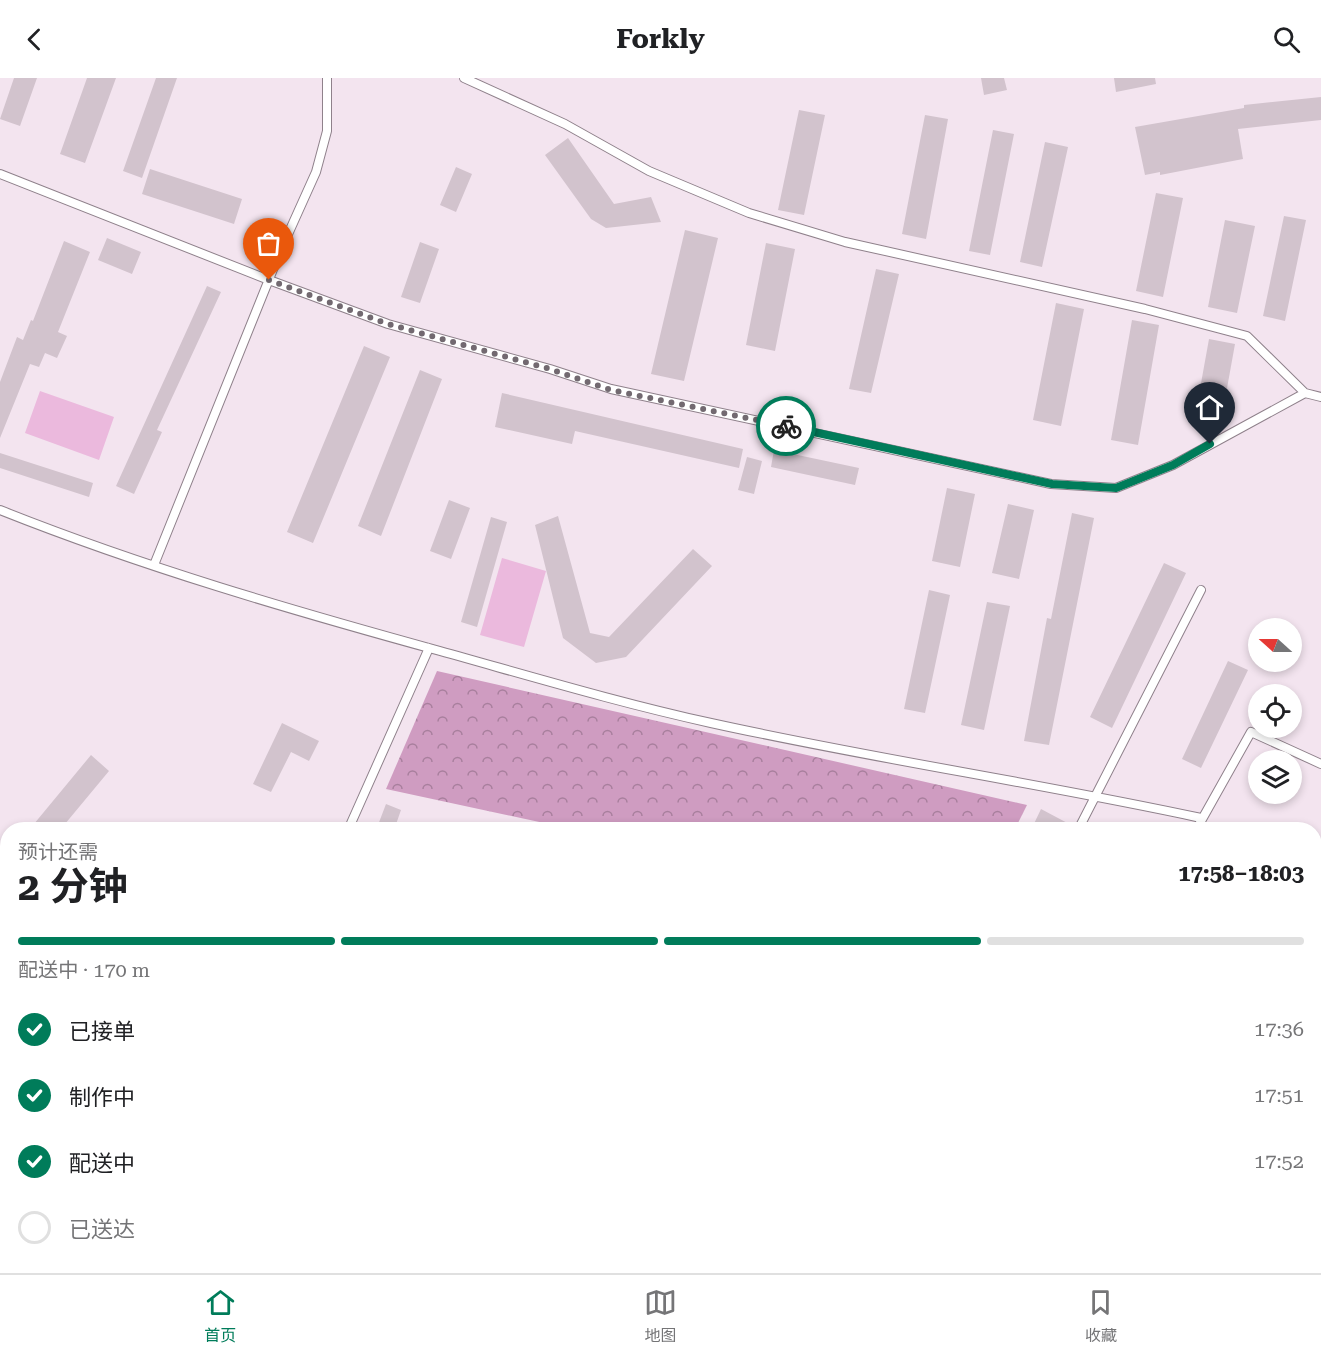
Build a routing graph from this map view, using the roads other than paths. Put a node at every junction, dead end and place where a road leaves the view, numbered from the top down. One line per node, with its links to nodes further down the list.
1 (327, 78): 4 (lane)
2 (464, 78): 5 (lane)
3 (0, 174): 4 (lane)
4 (269, 280): 5 (lane); 8 (lane)
5 (1305, 393): 6 (lane)
6 (1321, 397)
7 (0, 510): 8 (lane)
8 (154, 565): 10 (lane)
9 (1201, 590): 12 (lane)
10 (429, 648): 12 (lane); 14 (lane)
11 (1321, 764): 13 (lane)
12 (1095, 795): 13 (lane); 15 (lane)
13 (1201, 819): 16 (lane)
14 (352, 822)
15 (1082, 822)
16 (1200, 822)

